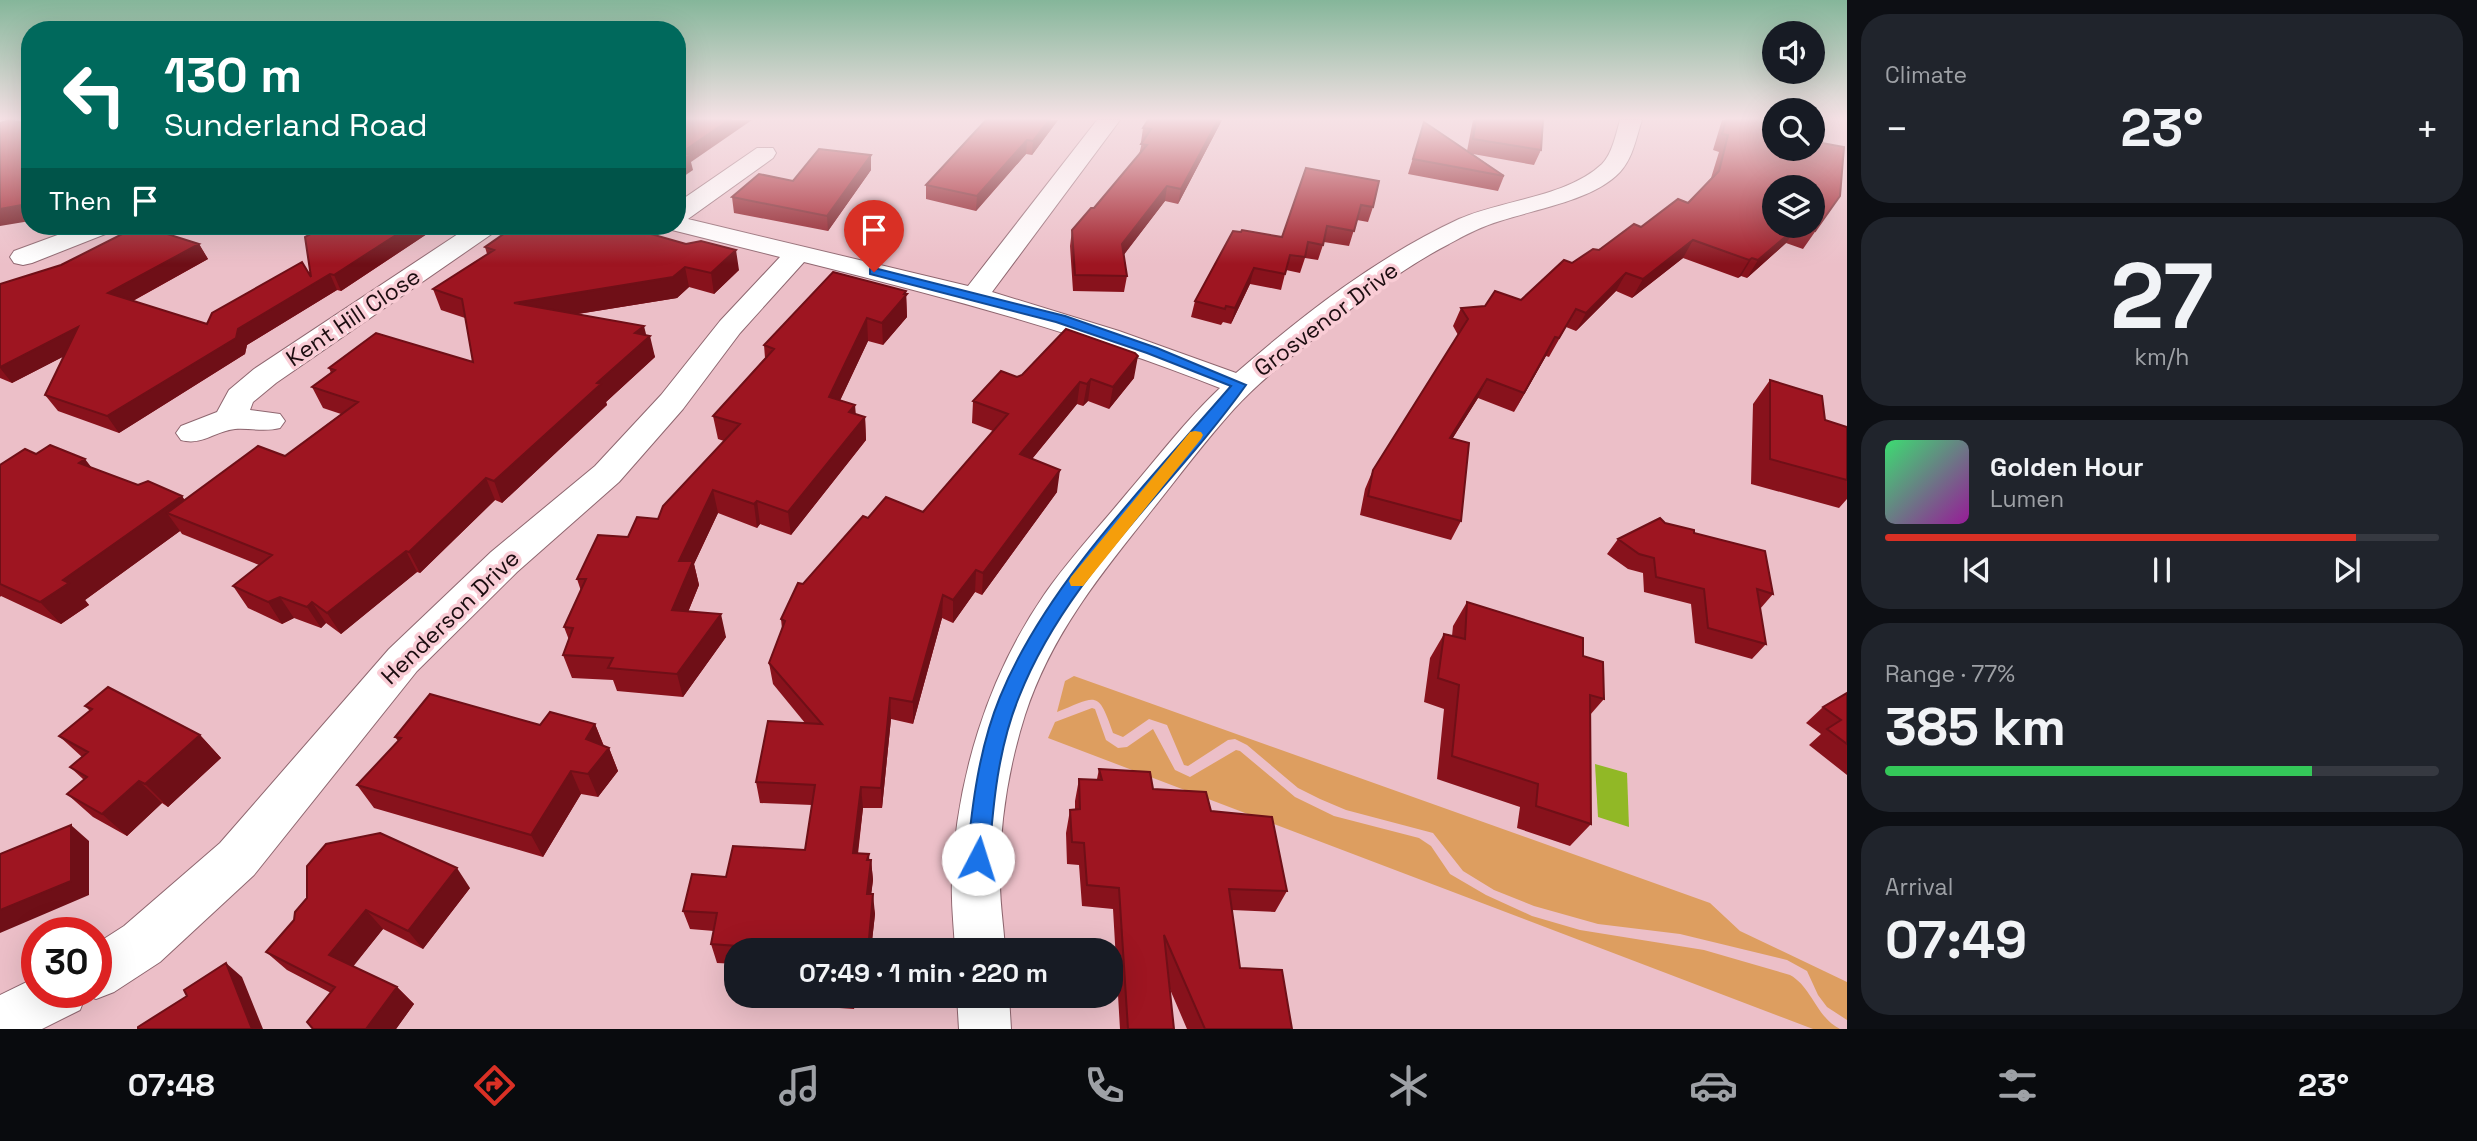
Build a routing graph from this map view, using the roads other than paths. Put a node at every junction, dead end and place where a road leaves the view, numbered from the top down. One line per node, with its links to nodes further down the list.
1 (744, 168): 4 (street)
2 (1072, 168): 10 (street)
3 (1611, 168): 11 (street, Grosvenor Drive)
4 (686, 209)
5 (686, 226): 8 (street)
6 (80, 235): 9 (street)
7 (474, 235): 12 (street, Kent Hill Close)
8 (799, 253): 10 (street); 16 (street, Henderson Drive)
9 (23, 257)
10 (975, 296): 11 (street)
11 (1240, 385): 15 (street, Grosvenor Drive)
12 (230, 419): 13 (street); 14 (street)
13 (269, 421)
14 (192, 433)
15 (979, 938)
16 (112, 964)
17 (28, 1008): 19 (street)
18 (984, 1008): 20 (street)
19 (0, 1021)
20 (985, 1029)

